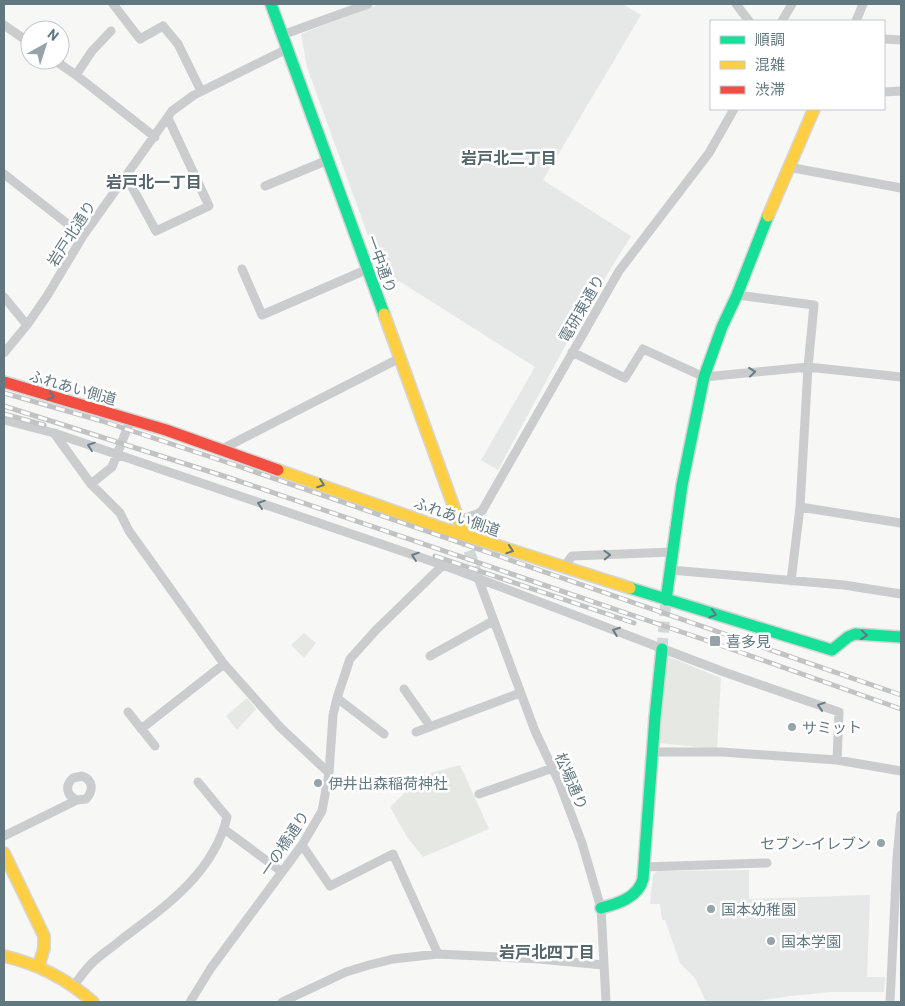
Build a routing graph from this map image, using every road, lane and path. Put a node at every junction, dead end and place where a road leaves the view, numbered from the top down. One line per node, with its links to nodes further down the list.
1 (113, 4): 19 (street)
2 (271, 4): 12 (street, 一中通り)
3 (368, 4): 12 (street)
4 (736, 4): 7 (street)
5 (792, 4): 8 (street)
6 (863, 4): 9 (street)
7 (748, 20)
8 (783, 20)
9 (856, 20)
10 (4, 25): 13 (street)
11 (111, 31): 18 (street)
12 (282, 35): 16 (street, 一中通り)
13 (20, 37)
14 (885, 40): 15 (street)
15 (901, 40)
16 (287, 49): 19 (street, 岩戸北通り); 26 (street, 一中通り)
17 (69, 70): 18 (street)
18 (76, 75): 25 (street)
19 (201, 91): 24 (street, 岩戸北通り)
20 (901, 91): 21 (street)
21 (885, 92)
22 (733, 110): 38 (street, 電研東通り)
23 (814, 110): 27 (street)
24 (168, 118): 25 (street, 岩戸北通り); 29 (street)
25 (155, 137): 29 (street, 岩戸北通り)
26 (328, 160): 30 (street); 33 (street, 一中通り)
27 (788, 168): 31 (street); 35 (street)
28 (4, 174): 32 (street)
29 (126, 176): 32 (street, 岩戸北通り)
30 (265, 186)
31 (901, 188)
32 (83, 236): 37 (street, 岩戸北通り)
33 (368, 269): 34 (street); 40 (street, 一中通り)
34 (242, 270)
35 (737, 296): 41 (street); 42 (street)
36 (4, 297): 37 (street)
37 (27, 325): 39 (street, 岩戸北通り)
38 (572, 352): 42 (street); 52 (street, 電研東通り)
39 (4, 353)
40 (400, 358): 48 (street); 52 (street, 一中通り)
41 (808, 367): 42 (street, one-way to 41); 43 (street); 51 (street)
42 (704, 377): 55 (street)
43 (901, 377)
44 (4, 382): 45 (street, ふれあい側道, one-way to 45)
45 (131, 419): 48 (street, ふれあい側道); 49 (street)
46 (4, 420): 47 (street)
47 (54, 433): 49 (street, one-way to 47); 50 (street)
48 (222, 449): 54 (street, ふれあい側道, one-way to 54)
49 (117, 455): 50 (street); 56 (street, one-way to 49)
50 (91, 484): 67 (street)
51 (800, 507): 53 (street); 60 (street)
52 (459, 520): 54 (street, 一中通り)
53 (901, 523)
54 (464, 535): 57 (street, ふれあい側道, one-way to 57)
55 (672, 552): 57 (street, one-way to 55); 58 (street)
56 (443, 565): 59 (street); 70 (street, 一の橋通り)
57 (564, 567): 62 (street, ふれあい側道)
58 (670, 570): 60 (street); 62 (street)
59 (478, 578): 63 (street, 松場通り); 65 (street, one-way to 59)
60 (791, 581): 61 (street)
61 (901, 594)
62 (666, 600): 64 (street, ふれあい側道, one-way to 64)
63 (493, 621): 66 (street); 69 (street, 松場通り)
64 (901, 637)
65 (662, 648): 77 (street); 78 (street, one-way to 65)
66 (430, 656)
67 (224, 664): 73 (street); 81 (street)
68 (404, 689): 72 (street)
69 (520, 693): 72 (street); 79 (street, 松場通り)
70 (337, 698): 75 (street); 81 (street, 一の橋通り)
71 (128, 712): 73 (street)
72 (430, 726): 74 (street)
73 (141, 729): 76 (street)
74 (416, 732)
75 (384, 734)
76 (155, 746)
77 (652, 752): 78 (street); 91 (street)
78 (837, 760): 80 (street)
79 (553, 768): 83 (street); 93 (street, 松場通り)
80 (901, 771)
81 (329, 773): 88 (street, 一の橋通り)
82 (198, 782): 86 (street)
83 (480, 794)
84 (78, 800): 87 (street)
85 (901, 815): 103 (street)
86 (224, 829): 92 (street); 98 (street)
87 (4, 836)
88 (302, 845): 92 (street, 一の橋通り); 94 (street)
89 (4, 853): 96 (street)
90 (766, 864): 91 (street)
91 (644, 867): 93 (street)
92 (282, 872): 100 (street, 一の橋通り)
93 (601, 908): 97 (street, 松場通り)
94 (438, 954): 97 (street); 101 (street)
95 (4, 956): 96 (street)
96 (39, 965): 98 (street)
97 (603, 965): 102 (street, 松場通り)
98 (73, 986): 99 (street)
99 (85, 1000)
100 (190, 1002)
101 (282, 1002)
102 (606, 1002)
103 (890, 1002)

